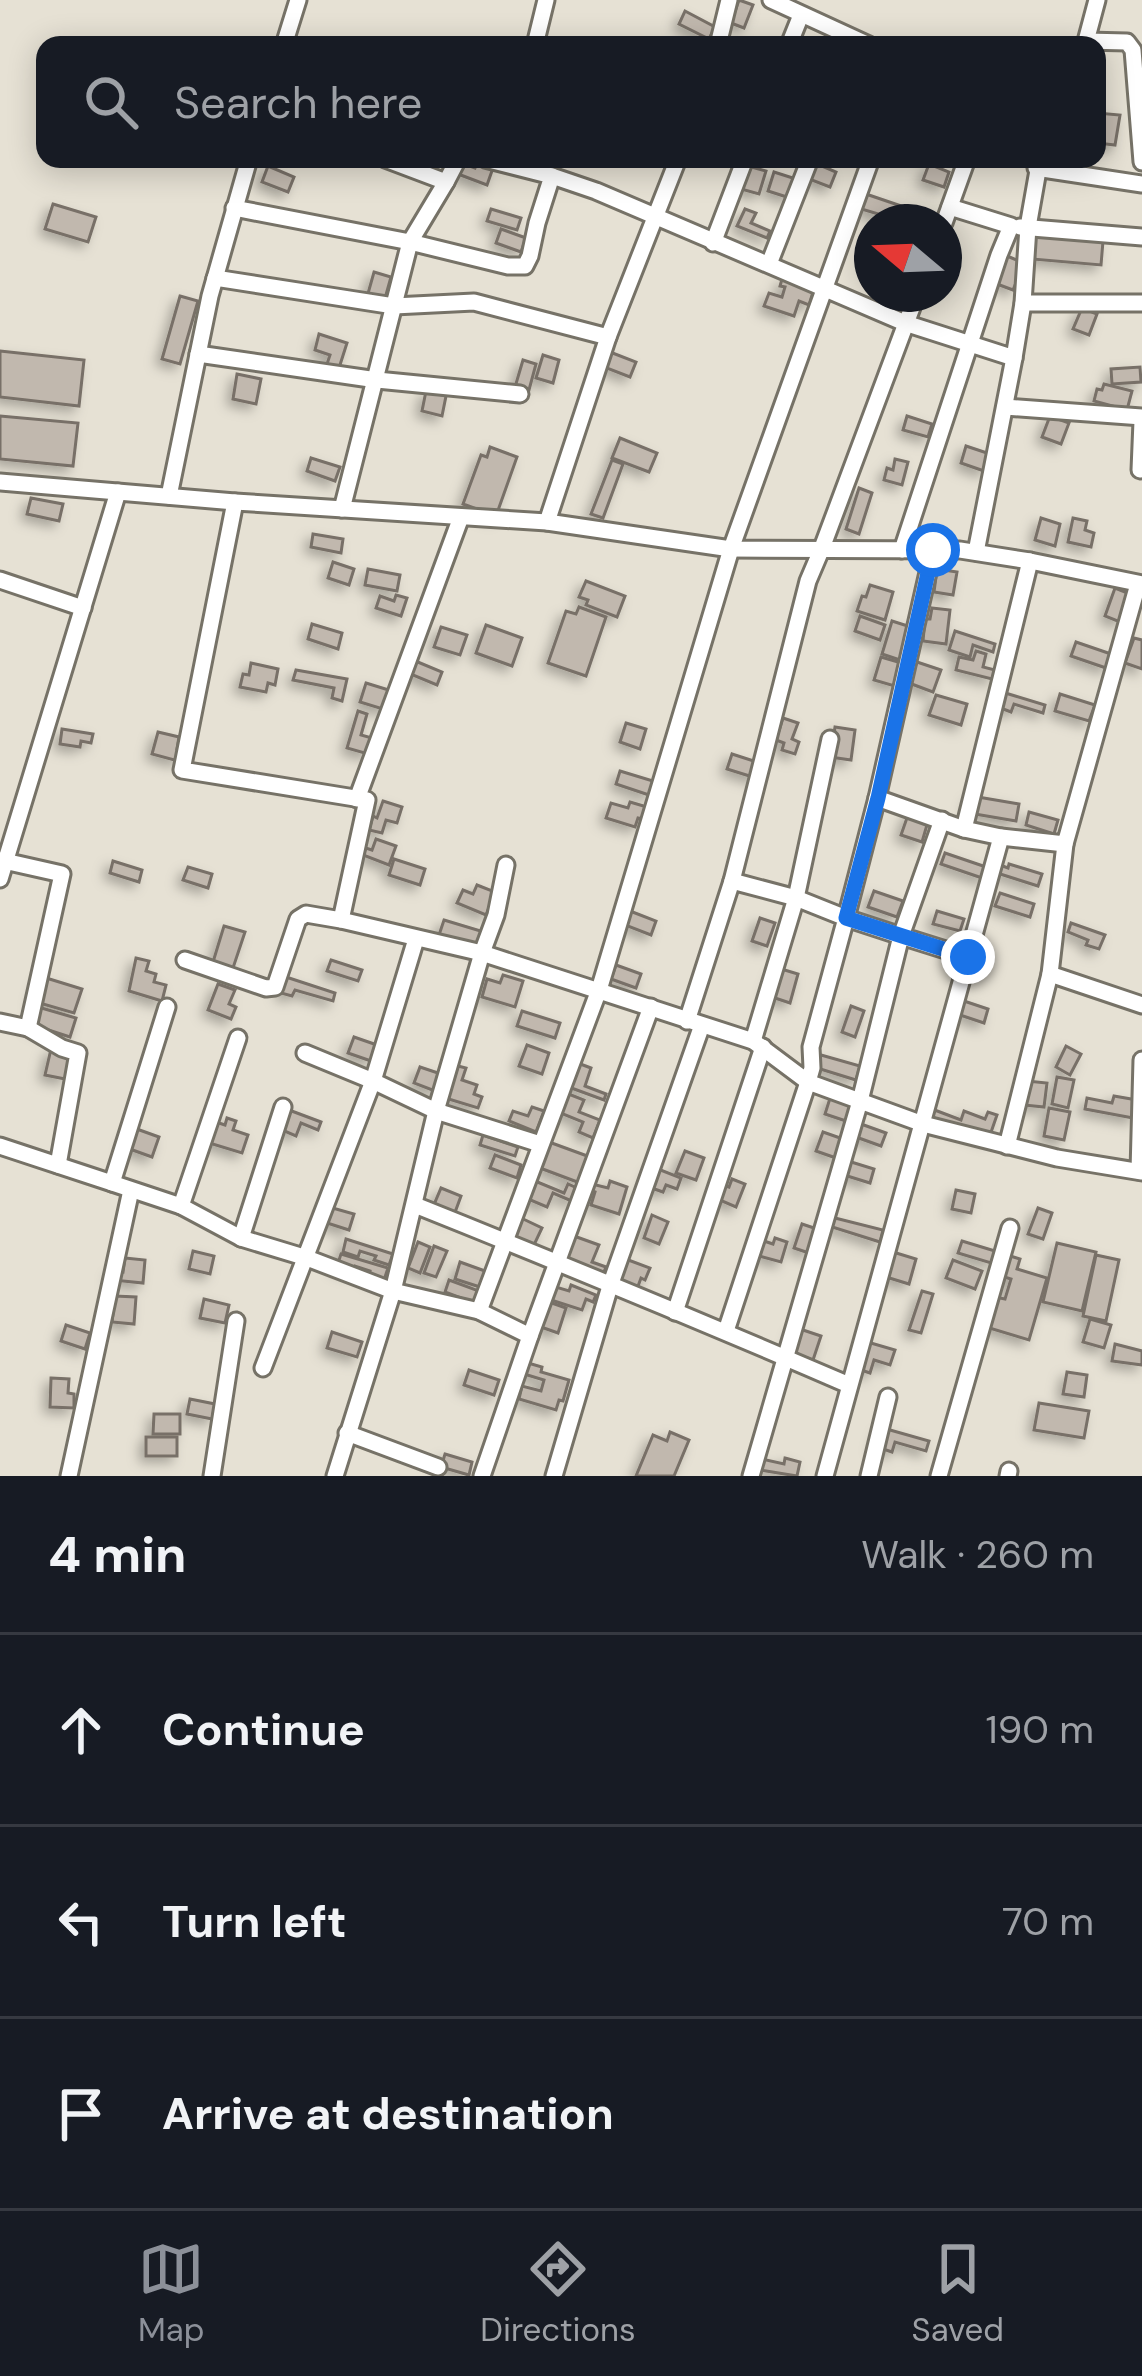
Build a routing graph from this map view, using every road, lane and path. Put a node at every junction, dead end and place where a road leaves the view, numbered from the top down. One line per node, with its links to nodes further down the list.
1 (298, 0): 7 (street)
2 (546, 0): 8 (street)
3 (729, 0): 9 (street)
4 (772, 0): 6 (street)
5 (1097, 0): 12 (street)
6 (801, 15): 10 (street); 11 (street)
7 (287, 36)
8 (538, 36)
9 (720, 36)
10 (793, 36)
11 (845, 36)
12 (1087, 36)
13 (1106, 42): 14 (street)
14 (1142, 162)
15 (246, 168): 30 (street)
16 (409, 168): 27 (street)
17 (453, 168): 27 (street)
18 (525, 168): 26 (street)
19 (675, 168): 32 (street)
20 (742, 168): 36 (street)
21 (806, 168): 37 (street)
22 (868, 168): 39 (street)
23 (964, 168): 29 (street)
24 (1036, 168): 33 (street)
25 (1063, 168): 28 (street)
26 (552, 176): 32 (street); 35 (street)
27 (446, 182): 35 (street)
28 (1142, 184)
29 (951, 204)
30 (234, 208): 35 (street); 38 (street)
31 (962, 217): 33 (street)
32 (657, 218): 36 (street); 45 (street)
33 (1019, 226): 34 (street); 40 (street); 46 (street)
34 (1142, 237)
35 (410, 242): 42 (street)
36 (713, 243): 37 (street)
37 (769, 263): 39 (street)
38 (215, 278): 42 (street); 47 (street)
39 (824, 288): 44 (street); 62 (street)
40 (1023, 303): 41 (street); 48 (street)
41 (1142, 303)
42 (394, 306): 45 (street); 49 (street)
43 (910, 312): 44 (street)
44 (905, 323): 46 (street); 61 (street)
45 (608, 337): 60 (street)
46 (970, 343): 48 (street); 63 (street)
47 (198, 354): 49 (street); 56 (street)
48 (1013, 358): 51 (street)
49 (376, 380): 50 (street); 58 (street)
50 (520, 394)
51 (1005, 406): 52 (street); 65 (street)
52 (1142, 419): 53 (street)
53 (1140, 470)
54 (0, 482): 55 (street)
55 (118, 492): 56 (street); 69 (street)
56 (169, 496): 57 (street)
57 (235, 502): 58 (street); 72 (street)
58 (342, 509): 59 (street)
59 (461, 517): 60 (street); 72 (street)
60 (547, 522): 62 (street)
61 (823, 548): 62 (street); 63 (street); 80 (street)
62 (731, 549): 90 (street)
63 (902, 550): 64 (street)
64 (933, 550): 65 (street); 71 (street)
65 (976, 552): 66 (street)
66 (1030, 561): 68 (street); 74 (street)
67 (0, 580): 69 (street)
68 (1140, 584): 76 (street)
69 (83, 608): 77 (street)
70 (830, 739): 81 (street)
71 (878, 798): 73 (street); 82 (street)
72 (357, 799): 83 (street)
73 (942, 820): 74 (street); 84 (street)
74 (964, 829): 75 (street)
75 (1001, 836): 76 (street); 87 (street)
76 (1065, 844): 89 (street)
77 (3, 860): 79 (street); 96 (street)
78 (506, 865): 86 (street)
79 (0, 879)
80 (732, 881): 81 (street); 95 (street)
81 (796, 898): 82 (street); 98 (street)
82 (846, 918): 84 (street); 102 (street)
83 (341, 920): 85 (street); 88 (street)
84 (901, 936): 87 (street); 103 (street)
85 (416, 939): 86 (street); 101 (street)
86 (482, 952): 90 (street); 105 (street)
87 (968, 957): 106 (street)
88 (185, 960)
89 (1050, 974): 91 (street); 109 (street)
90 (599, 990): 92 (street); 107 (street)
91 (1142, 1005)
92 (652, 1006): 95 (street); 120 (street)
93 (167, 1007): 112 (street)
94 (0, 1022): 96 (street)
95 (695, 1023): 98 (street); 121 (street)
96 (28, 1028): 110 (street)
97 (238, 1038): 115 (street)
98 (758, 1044): 102 (street); 124 (street)
99 (305, 1053): 101 (street)
100 (1142, 1060): 111 (street)
101 (374, 1081): 105 (street); 119 (street)
102 (808, 1082): 103 (street); 126 (street)
103 (860, 1101): 106 (street); 128 (street)
104 (283, 1107): 117 (street)
105 (436, 1111): 107 (street); 114 (street)
106 (923, 1124): 109 (street); 130 (street)
107 (540, 1144): 118 (street)
108 (0, 1146): 110 (street)
109 (1007, 1146): 111 (street)
110 (58, 1165): 112 (street)
111 (1141, 1172)
112 (112, 1183): 113 (street)
113 (131, 1190): 115 (street); 134 (street)
114 (415, 1205): 118 (street); 122 (street)
115 (182, 1206): 117 (street)
116 (1010, 1228): 142 (street)
117 (241, 1238): 119 (street)
118 (505, 1241): 120 (street); 123 (street)
119 (307, 1258): 122 (street); 129 (street)
120 (556, 1263): 121 (street); 127 (street)
121 (610, 1286): 124 (street); 138 (street)
122 (393, 1292): 123 (street); 132 (street)
123 (479, 1311): 127 (street)
124 (675, 1312): 126 (street)
125 (236, 1321): 135 (street)
126 (726, 1331): 128 (street)
127 (530, 1336): 137 (street)
128 (783, 1357): 130 (street); 139 (street)
129 (263, 1368)
130 (849, 1385): 140 (street)
131 (888, 1396): 141 (street)
132 (346, 1433): 133 (street); 136 (street)
133 (438, 1467)
134 (69, 1476)
135 (212, 1476)
136 (334, 1476)
137 (482, 1476)
138 (554, 1476)
139 (751, 1476)
140 (825, 1476)
141 (869, 1476)
142 (939, 1476)

